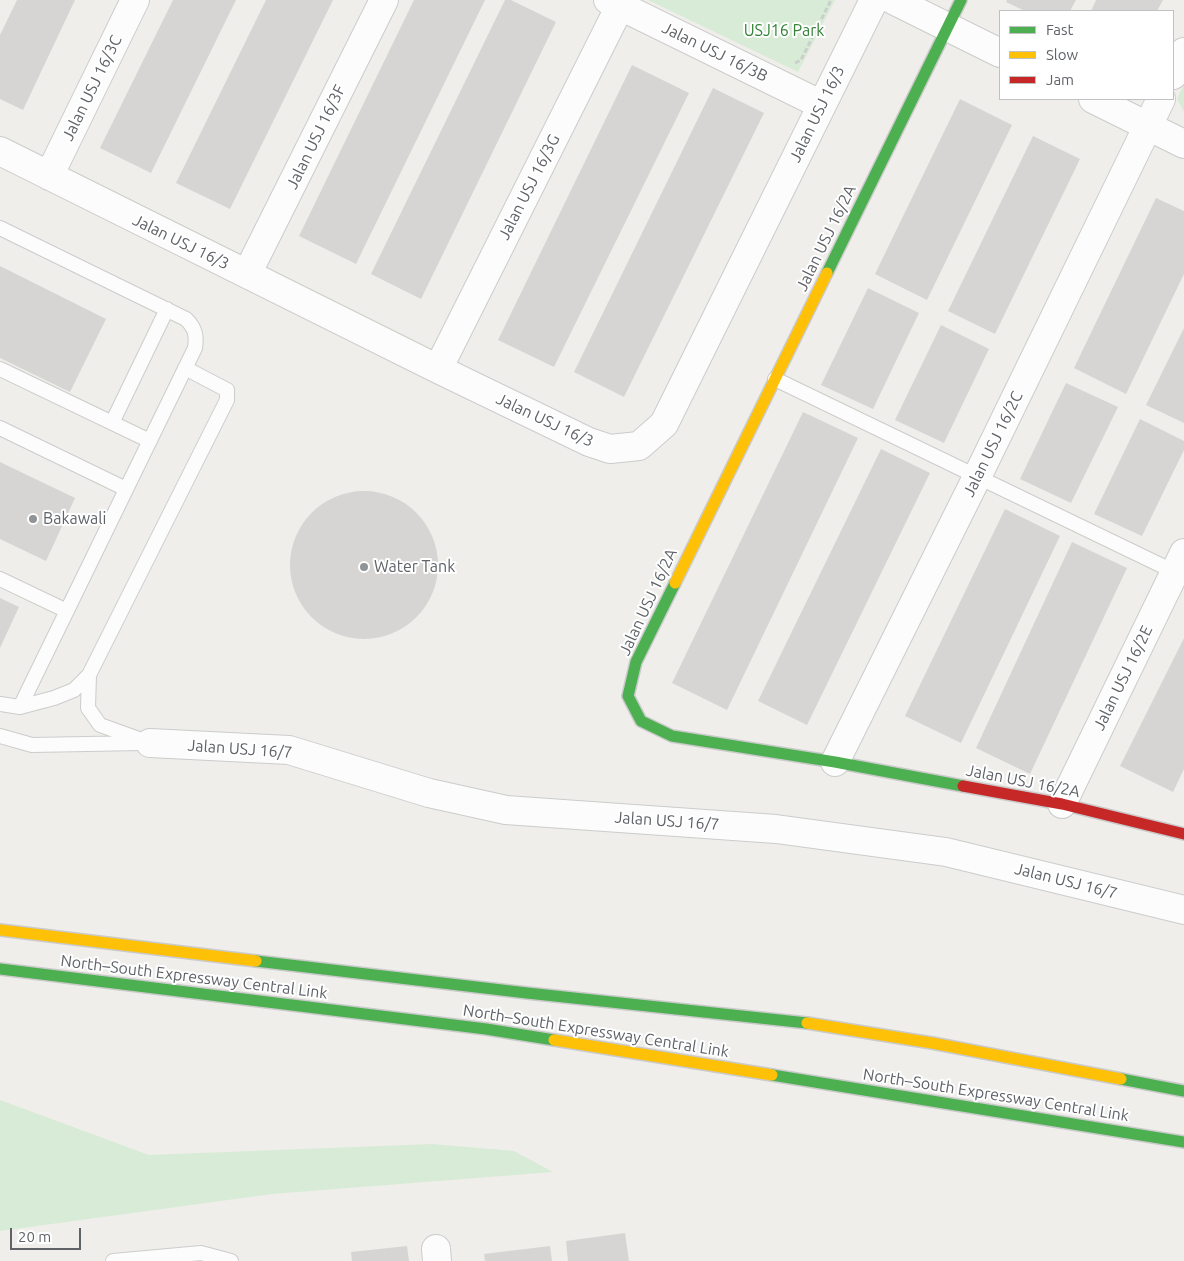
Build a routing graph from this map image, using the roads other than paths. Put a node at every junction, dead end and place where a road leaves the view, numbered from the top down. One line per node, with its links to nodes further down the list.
1 (135, 0): 17 (street, Jalan USJ 16/3C)
2 (384, 0): 19 (street, Jalan USJ 16/3F)
3 (874, 0): 13 (street, Jalan USJ 16/3)
4 (892, 0): 7 (street)
5 (961, 0): 7 (main road, Jalan USJ 16/2A)
6 (614, 3): 13 (street, Jalan USJ 16/3B); 23 (street, Jalan USJ 16/3G)
7 (947, 27): 9 (street); 24 (main road, Jalan USJ 16/2A)
8 (1184, 52): 10 (street)
9 (999, 53)
10 (1174, 73)
11 (1095, 100): 14 (street)
12 (1161, 100): 14 (street, Jalan USJ 16/2C)
13 (822, 105): 23 (street, Jalan USJ 16/3)
14 (1148, 126): 15 (street); 28 (street, Jalan USJ 16/2C)
15 (1184, 144)
16 (0, 151): 17 (street, Jalan USJ 16/3)
17 (49, 176): 19 (street, Jalan USJ 16/3)
18 (0, 228): 20 (lane)
19 (247, 274): 23 (street, Jalan USJ 16/3)
20 (167, 309): 21 (lane); 25 (lane)
21 (185, 368): 27 (lane); 33 (lane)
22 (0, 369): 25 (lane)
23 (438, 369)
24 (775, 379): 28 (lane); 38 (main road, Jalan USJ 16/2A)
25 (112, 423): 27 (lane)
26 (0, 428): 29 (lane)
27 (150, 441): 29 (lane)
28 (977, 476): 30 (lane); 38 (street, Jalan USJ 16/2C)
29 (126, 489): 32 (lane)
30 (1181, 567): 39 (street, Jalan USJ 16/2E)
31 (0, 579): 32 (lane)
32 (67, 612): 35 (lane)
33 (89, 676): 35 (lane); 37 (lane)
34 (0, 704): 35 (lane)
35 (20, 707)
36 (0, 736): 37 (lane)
37 (150, 743): 41 (street, Jalan USJ 16/7)
38 (834, 762): 39 (main road, Jalan USJ 16/2A)
39 (1062, 804): 40 (main road, Jalan USJ 16/2A)
40 (1184, 834)
41 (1184, 910)
42 (0, 930): 44 (main road, North–South Expressway Central Link)
43 (0, 970): 45 (main road, North–South Expressway Central Link)
44 (1184, 1091)
45 (1184, 1142)
46 (113, 1261): 47 (lane)
47 (231, 1261)

